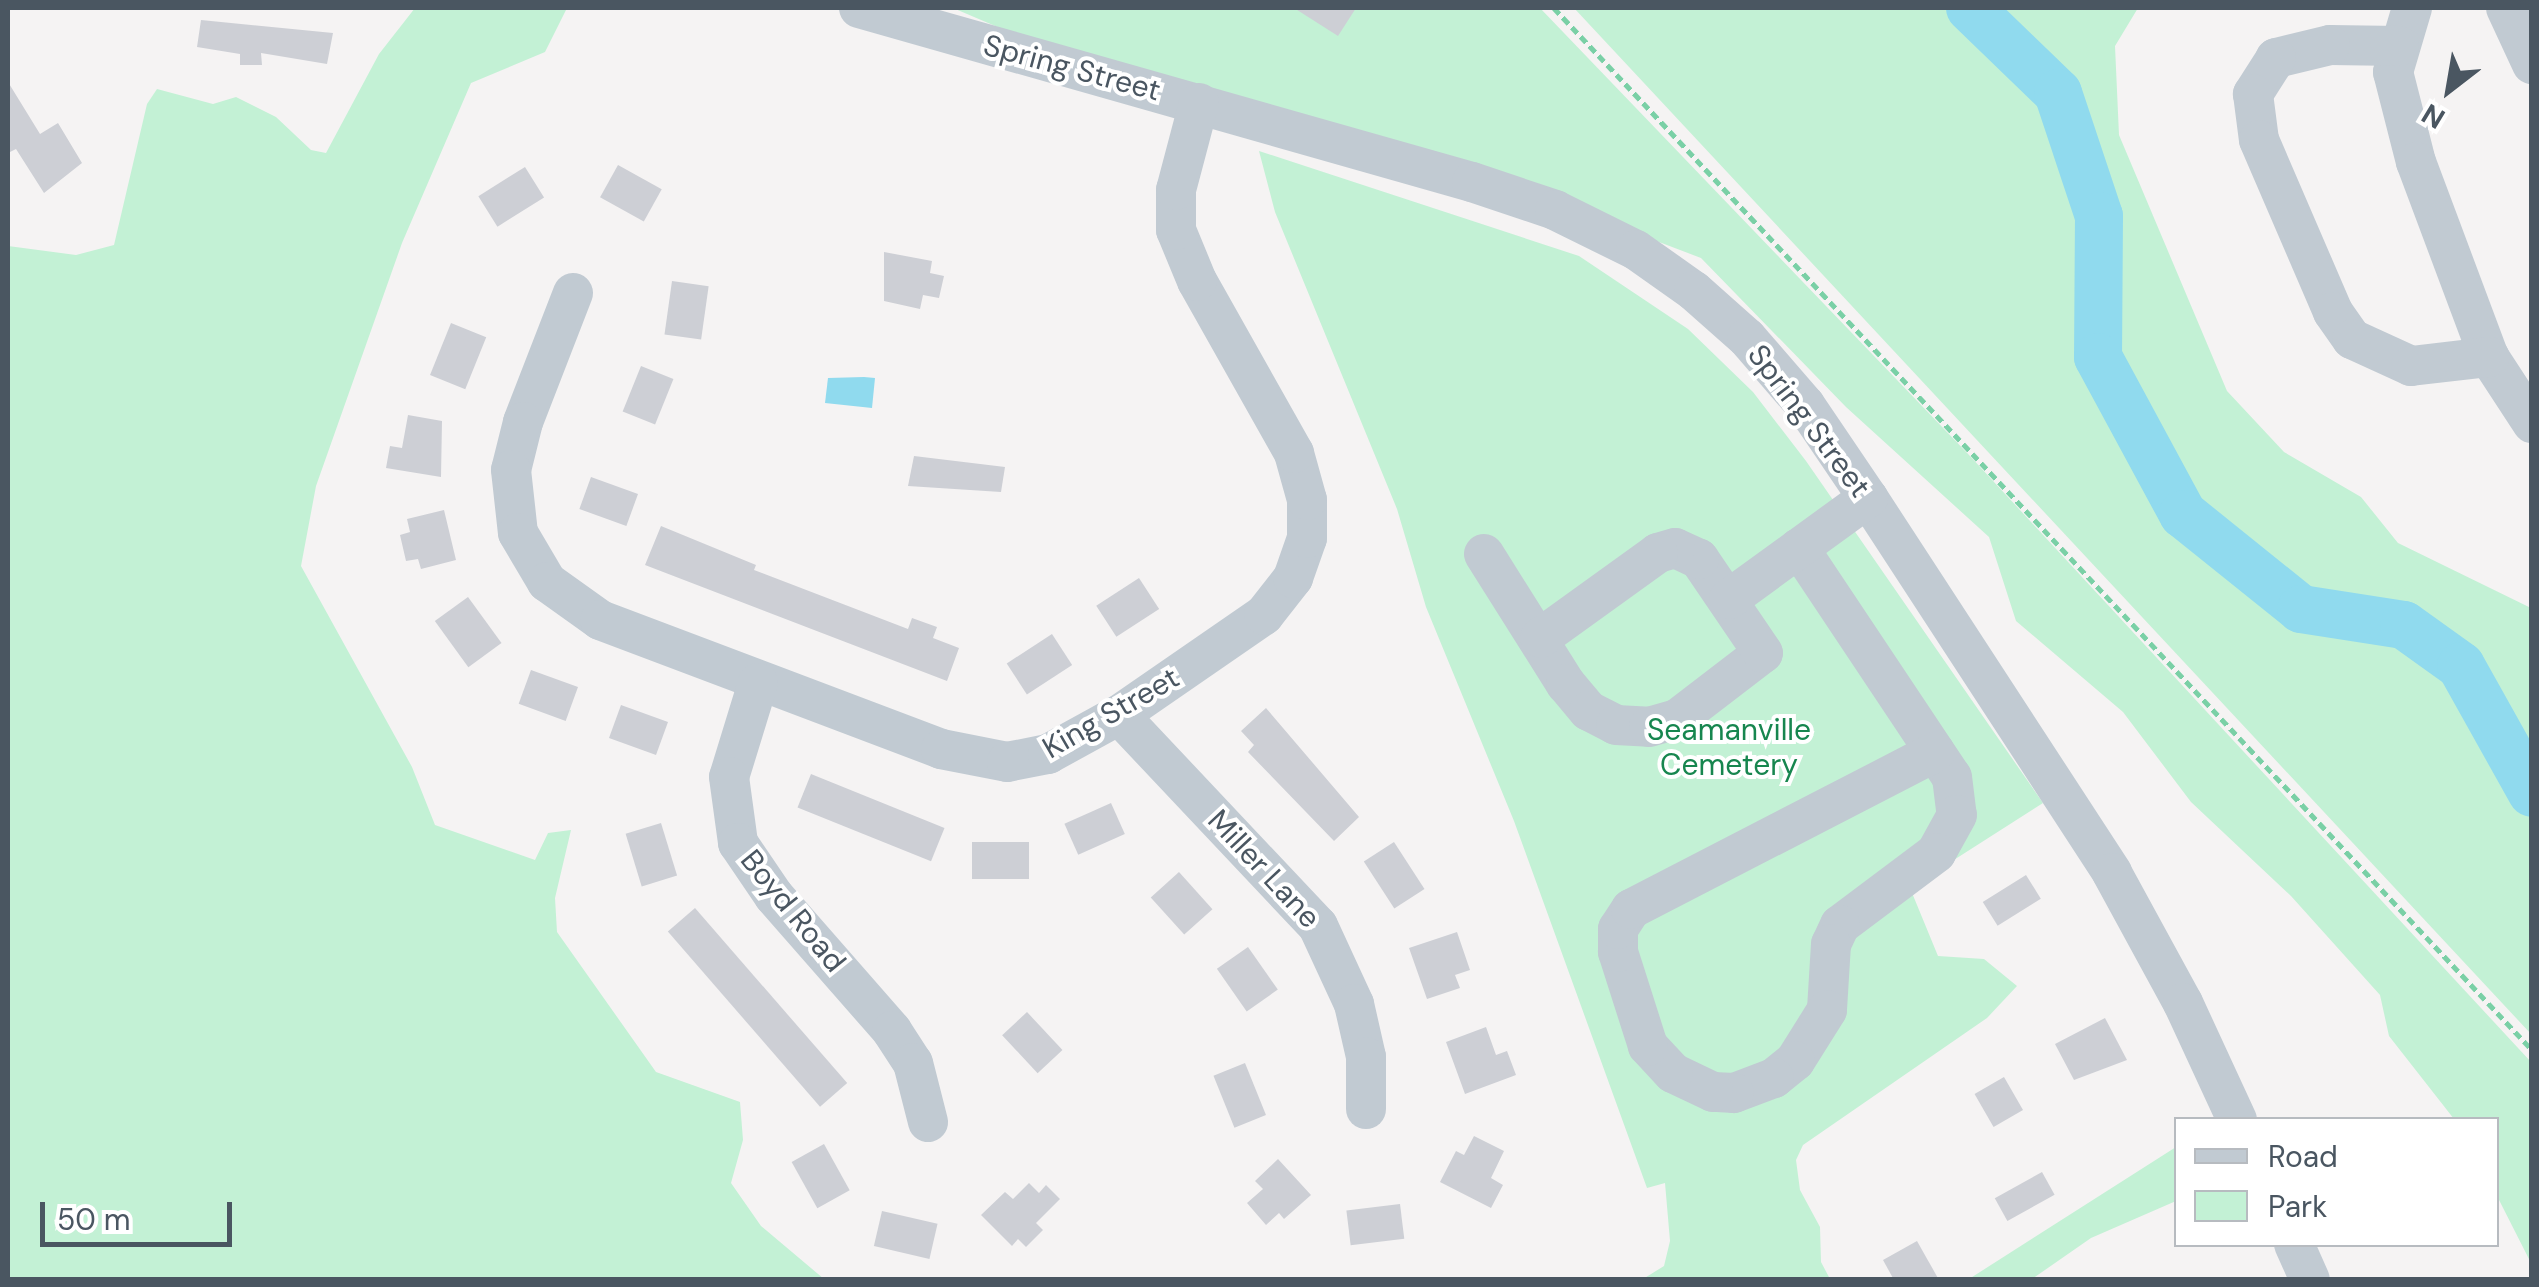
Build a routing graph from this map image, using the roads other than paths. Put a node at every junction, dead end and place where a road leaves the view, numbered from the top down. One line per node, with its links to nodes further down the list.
1 (860, 8): 4 (street, Spring Street)
2 (2412, 8): 5 (street)
3 (2506, 8): 6 (street)
4 (903, 16): 7 (street, Spring Street)
5 (2399, 46): 9 (street); 9 (street)
6 (2532, 64)
7 (1199, 103): 11 (street, Spring Street); 17 (street, King Street)
8 (573, 293): 16 (street, King Street)
9 (2489, 357): 10 (street)
10 (2532, 424)
11 (1868, 498): 12 (street); 20 (street, Spring Street)
12 (1799, 548): 14 (street); 18 (street)
13 (1484, 554): 15 (street)
14 (1729, 599): 15 (street); 15 (street)
15 (1540, 638)
16 (758, 683): 17 (street, King Street); 21 (street, Boyd Road)
17 (1119, 715): 19 (street, Miller Lane)
18 (1935, 752): 18 (street)
19 (1366, 1109)
20 (2235, 1117)
21 (928, 1122)
22 (2295, 1247): 23 (street)
23 (2310, 1280)

